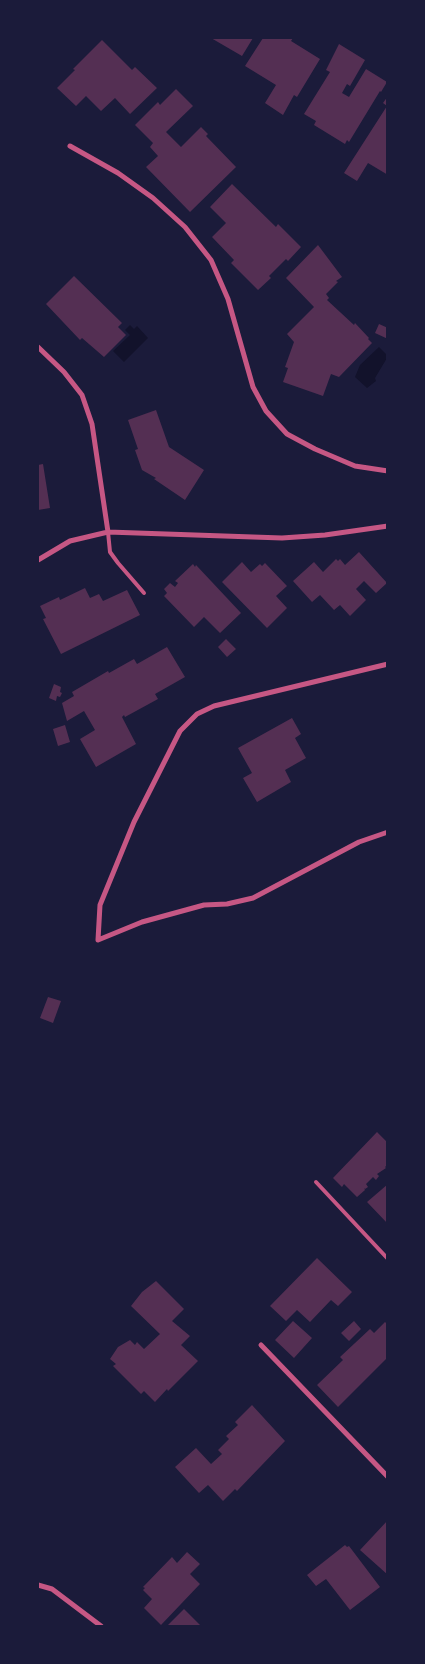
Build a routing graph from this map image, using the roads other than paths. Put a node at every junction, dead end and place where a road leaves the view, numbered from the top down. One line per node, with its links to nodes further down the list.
1 (70, 146): 3 (street)
2 (38, 347): 5 (street)
3 (388, 471)
4 (388, 526): 5 (street)
5 (108, 532): 6 (street); 7 (lane)
6 (38, 560)
7 (144, 593)
8 (388, 664): 9 (street)
9 (388, 832)
10 (316, 1182): 11 (lane)
11 (388, 1259)
12 (261, 1345): 13 (street)
13 (388, 1477)
14 (38, 1585): 15 (street)
15 (101, 1626)

